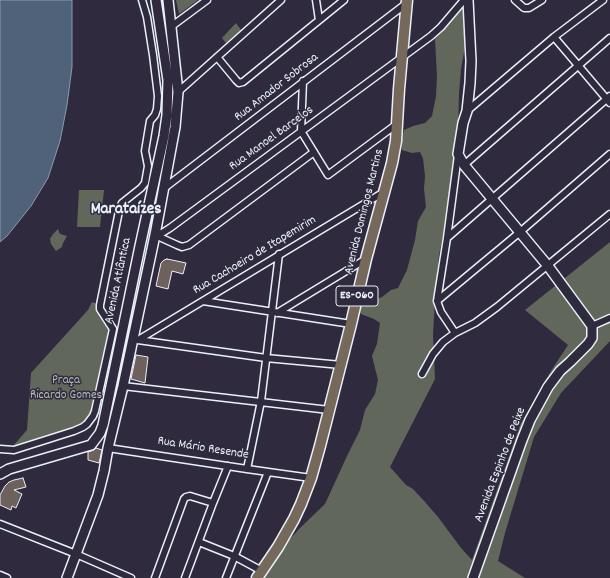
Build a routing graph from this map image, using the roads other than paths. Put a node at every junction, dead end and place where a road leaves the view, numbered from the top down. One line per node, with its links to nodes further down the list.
1 (142, 0): 57 (street)
2 (168, 0): 15 (street, Avenida Atlântica)
3 (207, 0): 15 (street)
4 (281, 0): 18 (street)
5 (316, 0): 14 (street)
6 (344, 0): 14 (street)
7 (464, 0): 19 (street, Rua Manoel Barcelos)
8 (468, 0): 24 (street)
9 (514, 0): 10 (street)
10 (542, 0)
11 (603, 0): 16 (street)
12 (157, 1): 55 (street, Avenida Atlântica)
13 (407, 1): 19 (main road, Avenida Domingos Martins / ES-060); 21 (street, Rua Amador Sobrosa)
14 (318, 20): 18 (street)
15 (172, 26): 22 (street, Avenida Atlântica)
16 (554, 37): 20 (street); 24 (street)
17 (610, 38): 20 (street)
18 (217, 57): 22 (street)
19 (401, 57): 25 (main road, Avenida Domingos Martins / ES-060); 26 (street, Rua Manoel Barcelos)
20 (577, 66): 23 (street); 30 (street)
21 (303, 82): 26 (street); 31 (street, Rua Amador Sobrosa)
22 (178, 92): 31 (street, Avenida Atlântica)
23 (609, 100): 33 (street)
24 (466, 111): 28 (street)
25 (397, 124): 27 (street); 32 (main road, Avenida Domingos Martins / ES-060)
26 (301, 132): 27 (street); 36 (street, Rua Manoel Barcelos)
27 (314, 152): 36 (street)
28 (458, 154): 30 (street); 37 (street)
29 (610, 154): 35 (street)
30 (464, 165): 33 (street)
31 (162, 190): 36 (street, Avenida Atlântica)
32 (384, 192): 38 (street, Rua Cachoeiro de Itapemirim); 39 (main road, Avenida Domingos Martins / ES-060)
33 (492, 199): 35 (street); 37 (street)
34 (610, 214): 40 (street)
35 (520, 232): 40 (street); 42 (street)
36 (155, 235): 48 (street, Avenida Atlântica)
37 (447, 238): 42 (street)
38 (279, 254): 41 (street, Rua Cachoeiro de Itapemirim); 43 (street)
39 (366, 259): 43 (street); 45 (main road, Avenida Domingos Martins / ES-060)
40 (548, 266): 46 (street); 47 (street)
41 (203, 301): 43 (street); 48 (street, Rua Cachoeiro de Itapemirim)
42 (437, 302): 47 (street)
43 (274, 312): 45 (street); 49 (street)
44 (610, 318): 46 (street)
45 (351, 324): 50 (main road, Avenida Domingos Martins / ES-060)
46 (592, 326): 76 (street, Avenida Espinho de Peixe)
47 (455, 333): 51 (street)
48 (135, 340): 49 (street); 52 (street, Avenida Atlântica)
49 (266, 358): 50 (street); 53 (street)
50 (341, 365): 54 (main road, Avenida Domingos Martins / ES-060)
51 (422, 374)
52 (123, 386): 53 (street); 56 (street, Avenida Atlântica)
53 (261, 402): 54 (street); 59 (street)
54 (329, 410): 62 (main road, Avenida Domingos Martins / ES-060)
55 (91, 445): 56 (street, Rua Mário Resende); 61 (street)
56 (108, 448): 58 (street, Rua Mário Resende); 66 (street, Avenida Atlântica)
57 (0, 449)
58 (228, 466): 59 (street, Rua Mário Resende); 63 (street)
59 (247, 469): 60 (street, Rua Mário Resende)
60 (268, 472): 62 (street, Rua Mário Resende); 67 (street)
61 (0, 474)
62 (311, 478): 68 (main road, Avenida Domingos Martins / ES-060)
63 (213, 503): 65 (street); 73 (street)
64 (0, 524): 66 (street)
65 (199, 542): 67 (street); 74 (street)
66 (76, 554): 71 (street, Avenida Atlântica); 72 (street)
67 (234, 556): 68 (street); 75 (street)
68 (259, 574)
69 (0, 575): 70 (street)
70 (7, 578)
71 (66, 578)
72 (131, 578)
73 (155, 578)
74 (186, 578)
75 (226, 578)
76 (474, 578)

